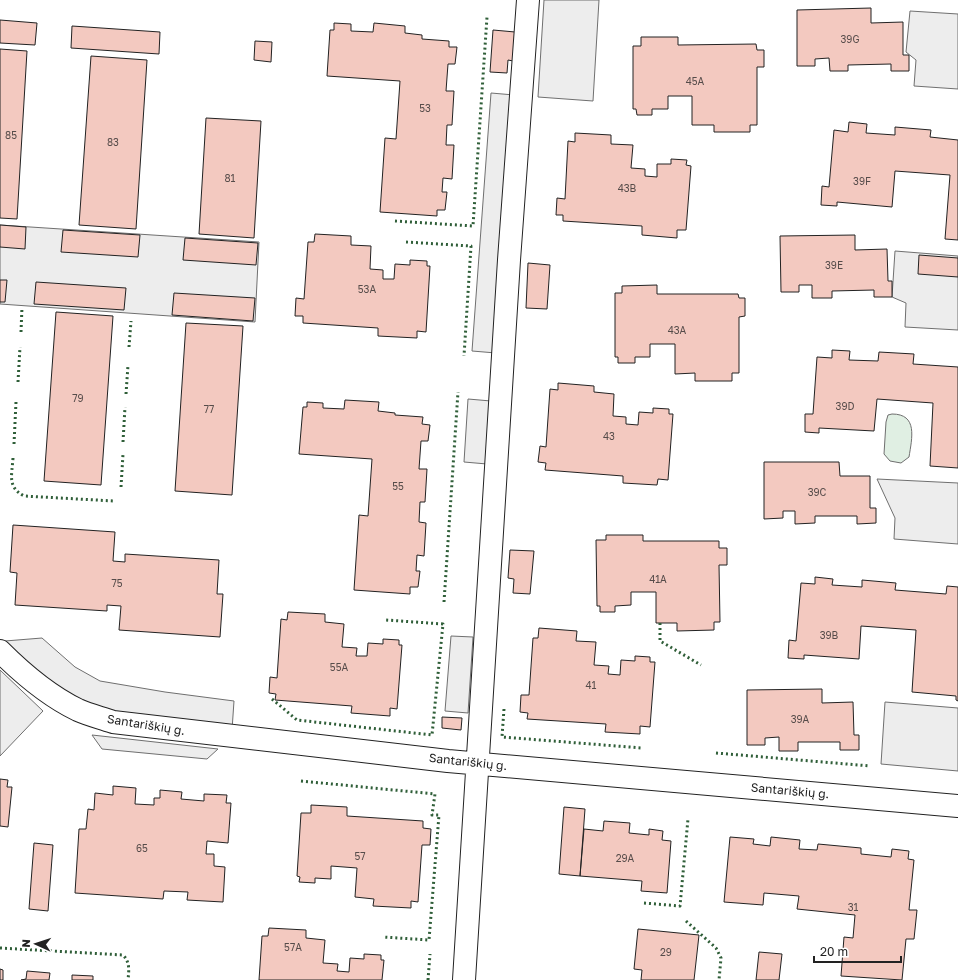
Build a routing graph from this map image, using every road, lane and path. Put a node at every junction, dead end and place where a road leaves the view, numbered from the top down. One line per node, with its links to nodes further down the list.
1 (528, 0): 3 (street)
2 (0, 651): 3 (street, Santariškių g.)
3 (478, 764): 4 (street, Santariškių g.); 5 (street)
4 (958, 806)
5 (464, 980)

